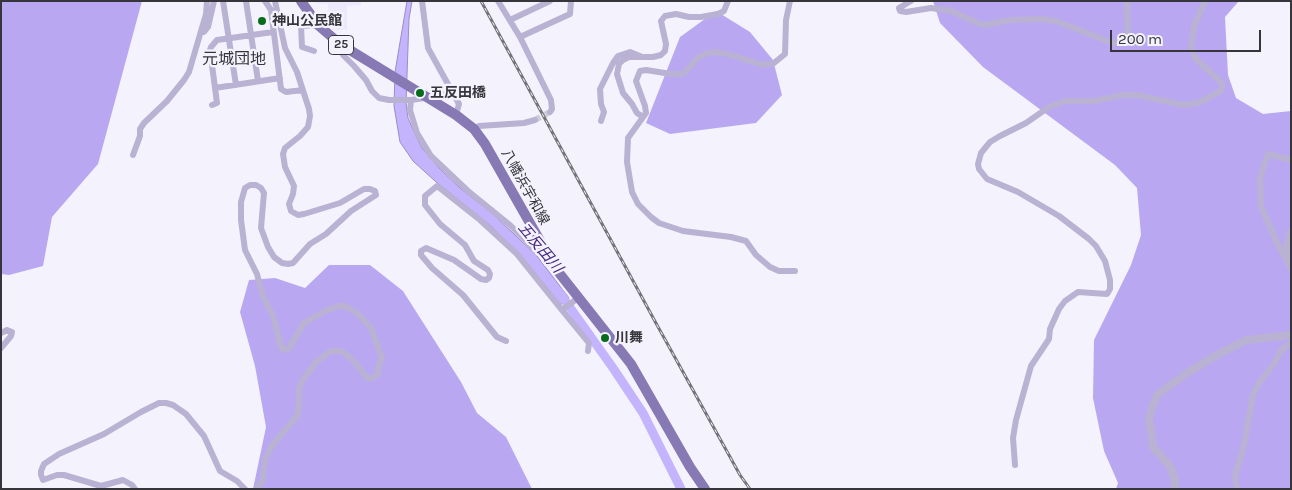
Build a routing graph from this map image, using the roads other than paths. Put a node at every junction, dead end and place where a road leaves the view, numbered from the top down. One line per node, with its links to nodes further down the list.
1 (207, 1): 20 (street)
2 (214, 1): 20 (street)
3 (223, 1): 24 (street)
4 (246, 1): 22 (street)
5 (265, 1): 21 (street)
6 (275, 1): 32 (street)
7 (301, 1): 19 (main road, 八幡浜宇和線 / 25)
8 (422, 1): 33 (street)
9 (498, 1): 18 (street)
10 (550, 1): 17 (street)
11 (571, 1): 23 (street)
12 (728, 1): 27 (street)
13 (790, 1): 39 (street)
14 (911, 1): 15 (street)
15 (1127, 1)
16 (1205, 1): 58 (street)
17 (538, 4): 18 (street)
18 (510, 20): 23 (street)
19 (318, 25): 25 (main road, 八幡浜宇和線 / 25); 26 (street)
20 (201, 32): 43 (street)
21 (273, 32): 22 (street); 28 (street)
22 (251, 35): 24 (street); 29 (street)
23 (520, 37): 37 (street)
24 (229, 39): 30 (street); 31 (street)
25 (340, 44): 34 (main road, 八幡浜宇和線 / 25); 35 (street)
26 (314, 51)
27 (644, 58): 39 (street); 41 (street)
28 (280, 78): 29 (street); 32 (street)
29 (258, 81): 30 (street)
30 (236, 85): 31 (street)
31 (214, 88): 36 (street)
32 (303, 90): 61 (street)
33 (452, 92): 34 (street); 38 (street)
34 (428, 98): 35 (street); 38 (main road, 八幡浜宇和線 / 25)
35 (410, 99): 46 (street)
36 (212, 106)
37 (550, 112)
38 (456, 115): 42 (main road, 八幡浜宇和線 / 25)
39 (643, 117): 49 (street)
40 (535, 120): 42 (street)
41 (601, 120)
42 (474, 129): 46 (main road, 八幡浜宇和線 / 25)
43 (133, 155)
44 (1291, 160): 48 (street)
45 (1291, 232): 47 (street)
46 (543, 248): 50 (main road, 八幡浜宇和線 / 25)
47 (1291, 259)
48 (1291, 269)
49 (795, 271)
50 (577, 300): 51 (street); 62 (main road, 八幡浜宇和線 / 25)
51 (563, 309): 54 (street); 57 (street)
52 (1, 333): 56 (street)
53 (1291, 335): 63 (street)
54 (506, 341)
55 (1291, 343): 64 (street)
56 (1, 348)
57 (588, 350)
58 (1015, 465)
59 (135, 489): 60 (street)
60 (245, 489)
61 (256, 489)
62 (705, 489)
63 (1175, 489)
64 (1237, 489)

